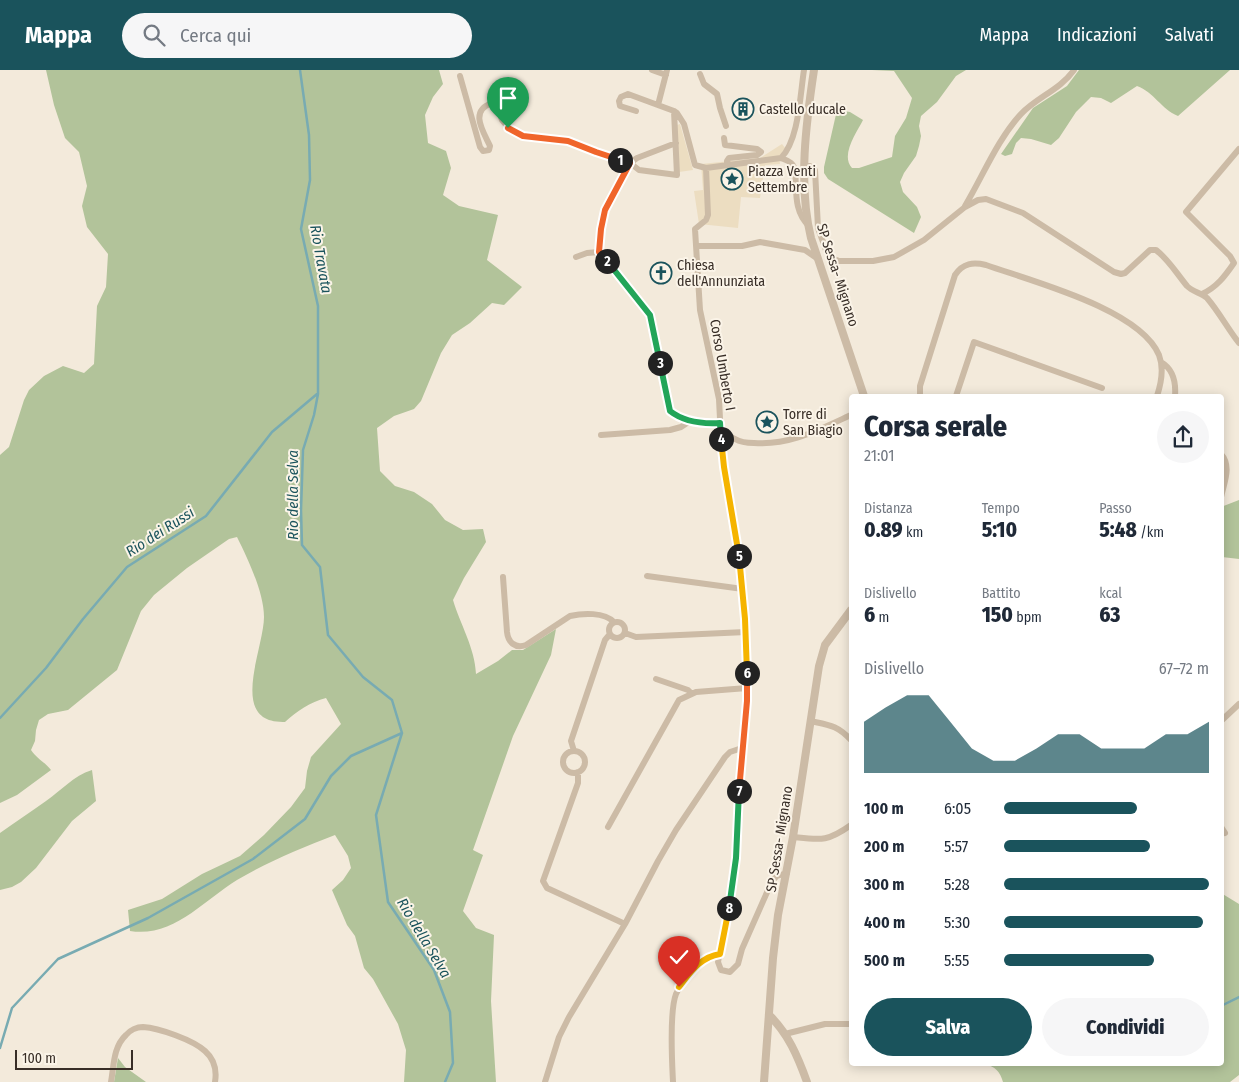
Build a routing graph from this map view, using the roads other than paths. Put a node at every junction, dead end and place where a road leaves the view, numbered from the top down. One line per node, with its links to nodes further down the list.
1 (652, 70): 5 (street)
2 (804, 70): 15 (street)
3 (814, 70): 18 (street, SP Sessa- Mignano)
4 (1074, 70): 20 (street)
5 (666, 72): 8 (street)
6 (700, 74): 11 (street)
7 (460, 76): 16 (street)
8 (658, 105): 9 (street); 10 (street)
9 (636, 111)
10 (674, 111): 13 (street); 19 (street)
11 (726, 126)
12 (724, 138): 17 (street)
13 (676, 143): 16 (street); 16 (street)
14 (1239, 148): 26 (street)
15 (780, 158): 17 (street); 21 (street)
16 (630, 163): 23 (street)
17 (727, 165): 19 (street)
18 (805, 166): 20 (street); 21 (street, SP Sessa- Mignano)
19 (706, 168): 22 (street, Corso Umberto I)
20 (965, 207): 26 (street)
21 (808, 226): 25 (street, SP Sessa- Mignano)
22 (696, 246): 25 (street); 37 (street, Corso Umberto I)
23 (599, 252): 24 (street); 36 (street)
24 (576, 257)
25 (820, 262): 30 (street, SP Sessa- Mignano)
26 (1202, 294): 27 (street)
27 (1239, 343)
28 (1161, 362): 31 (street); 33 (street); 34 (street)
29 (1102, 388): 32 (street)
30 (863, 394)
31 (920, 394)
32 (957, 394)
33 (1157, 394)
34 (1175, 394)
35 (849, 416): 38 (street)
36 (690, 421): 37 (street); 39 (street)
37 (720, 423): 38 (street, Corso Umberto I)
38 (720, 433): 44 (street, Corso Umberto I)
39 (601, 435)
40 (1224, 459): 41 (street)
41 (1224, 482)
42 (647, 576): 44 (street)
43 (503, 577): 46 (street)
44 (743, 589): 47 (street, Corso Umberto I)
45 (849, 613): 55 (street, SP Sessa- Mignano)
46 (614, 622): 48 (street); 49 (street)
47 (746, 632): 48 (street); 51 (street, Corso Umberto I)
48 (625, 633): 49 (street)
49 (610, 634): 58 (street)
50 (656, 679): 52 (street)
51 (747, 688): 52 (street); 57 (street, Corso Umberto I)
52 (692, 694): 61 (street)
53 (1239, 704): 54 (street)
54 (1224, 718)
55 (810, 722): 56 (street); 62 (street, SP Sessa- Mignano)
56 (849, 738)
57 (742, 748): 64 (street); 65 (street, Corso Umberto I)
58 (574, 750): 59 (street); 59 (street)
59 (578, 772): 64 (street)
60 (849, 826): 62 (street)
61 (608, 827)
62 (792, 837): 63 (street, SP Sessa- Mignano)
63 (786, 873): 65 (street); 66 (street, SP Sessa- Mignano)
64 (625, 924): 71 (street)
65 (720, 954): 72 (street)
66 (768, 1015): 68 (street); 73 (street, SP Sessa- Mignano)
67 (849, 1024): 68 (street)
68 (785, 1034): 74 (street)
69 (111, 1082): 70 (street)
70 (215, 1082)
71 (545, 1082)
72 (673, 1082)
73 (764, 1082)
74 (807, 1082)

